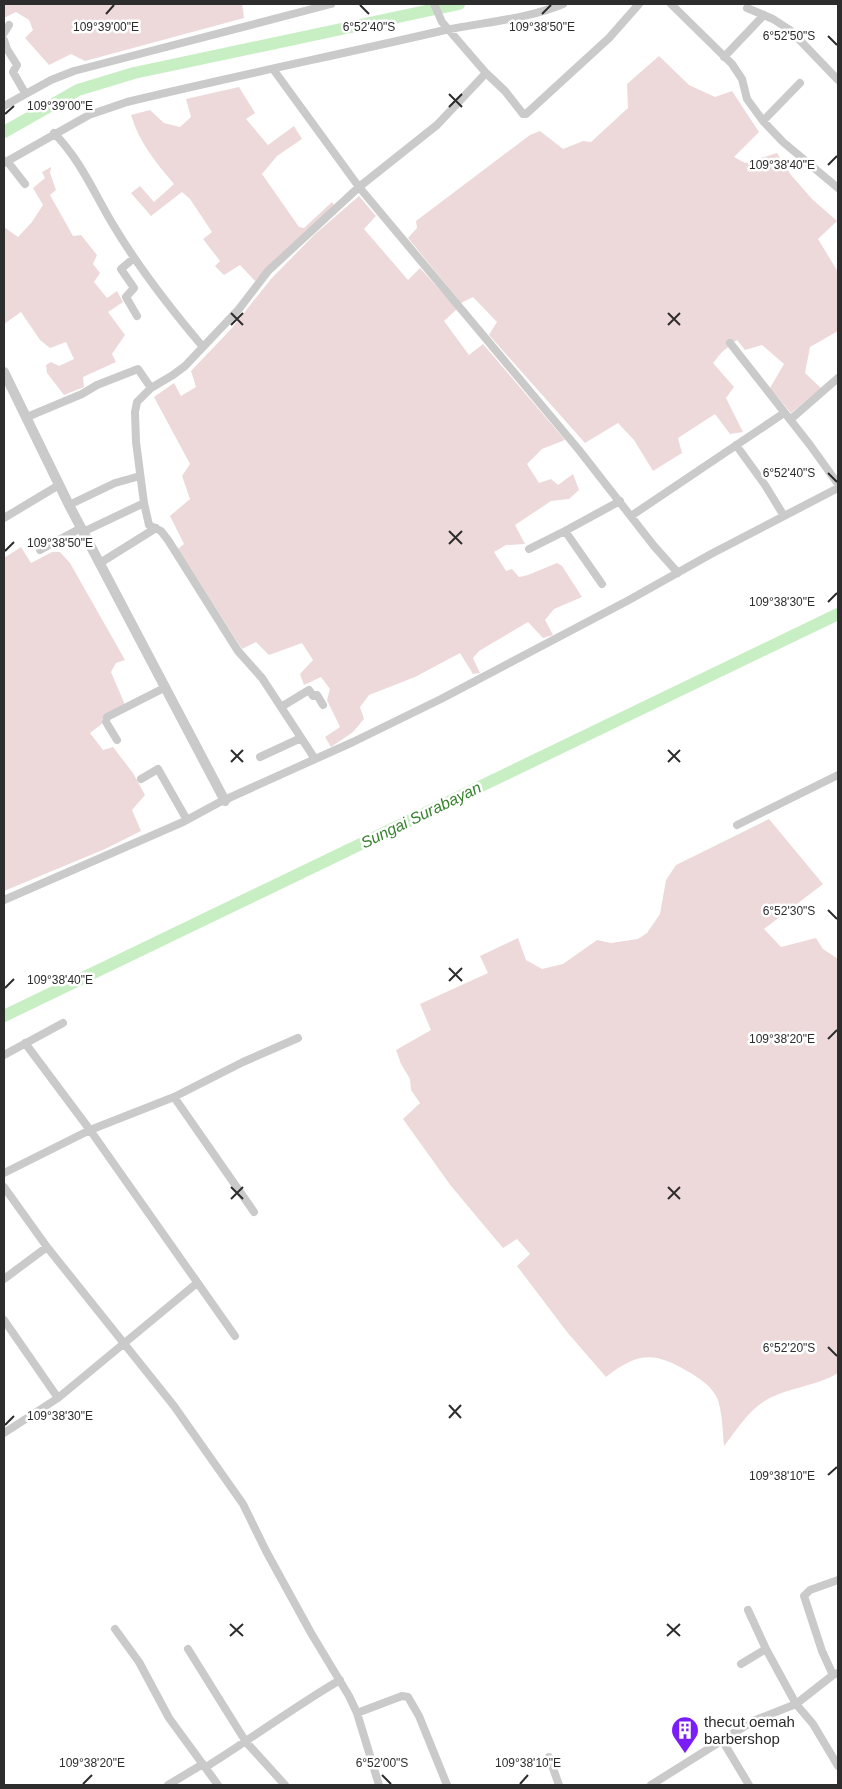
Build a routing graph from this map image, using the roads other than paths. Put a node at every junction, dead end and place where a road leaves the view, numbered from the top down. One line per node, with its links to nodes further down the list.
1 (296, 4): 8 (street)
2 (331, 4): 8 (street)
3 (434, 4): 11 (street)
4 (563, 4): 11 (street)
5 (639, 4): 16 (street)
6 (671, 4): 14 (street)
7 (747, 8): 9 (street)
8 (302, 10): 19 (street)
9 (764, 15): 14 (street); 17 (street)
10 (9, 25): 12 (street)
11 (448, 29): 15 (street); 16 (street)
12 (4, 32)
13 (4, 40): 19 (street)
14 (724, 57): 21 (street)
15 (273, 69): 22 (street); 25 (street)
16 (486, 72): 25 (street)
17 (838, 80)
18 (800, 83): 21 (street)
19 (23, 90): 20 (street)
20 (4, 106)
21 (763, 122): 26 (street)
22 (54, 133): 23 (street); 27 (street)
23 (6, 162): 24 (street)
24 (24, 184)
25 (359, 187): 30 (street); 42 (street)
26 (838, 188)
27 (134, 258): 28 (street); 30 (street)
28 (137, 316)
29 (730, 343): 35 (street)
30 (203, 347): 33 (street)
31 (4, 372): 36 (street)
32 (835, 380): 34 (street); 37 (street)
33 (151, 388): 36 (street); 39 (street)
34 (838, 390)
35 (784, 413): 37 (street); 38 (street)
36 (27, 417): 40 (street)
37 (790, 419): 41 (street)
38 (736, 445): 45 (street); 46 (street)
39 (140, 476): 43 (street); 44 (street)
40 (59, 485): 44 (street); 47 (street)
41 (838, 486): 46 (street)
42 (620, 501): 45 (street); 50 (street)
43 (144, 503): 48 (street); 49 (street)
44 (69, 505): 49 (street)
45 (632, 516): 54 (street)
46 (784, 516): 54 (street)
47 (4, 518)
48 (156, 528): 53 (street); 58 (street)
49 (82, 530): 52 (street); 53 (street)
50 (565, 531): 51 (street); 55 (street)
51 (529, 549)
52 (40, 550)
53 (100, 563): 56 (street)
54 (676, 571): 62 (street)
55 (602, 584)
56 (166, 687): 60 (street); 65 (street)
57 (323, 705): 58 (street)
58 (280, 707): 59 (street)
59 (301, 738): 61 (street); 62 (street)
60 (117, 740)
61 (260, 757)
62 (315, 759): 65 (street)
63 (838, 775): 67 (street)
64 (141, 779): 66 (street)
65 (225, 800): 66 (street)
66 (187, 820): 68 (street)
67 (737, 825)
68 (4, 900)
69 (63, 1023): 71 (street)
70 (298, 1038): 73 (street)
71 (25, 1043): 72 (street); 74 (street)
72 (4, 1055)
73 (174, 1097): 74 (street); 77 (street)
74 (90, 1130): 75 (street); 80 (street)
75 (4, 1174)
76 (4, 1186): 78 (street)
77 (254, 1212)
78 (47, 1246): 79 (street); 83 (street)
79 (4, 1279)
80 (198, 1282): 82 (street); 83 (street)
81 (4, 1320): 84 (street)
82 (235, 1336)
83 (125, 1343): 84 (street); 93 (street)
84 (58, 1398): 85 (street)
85 (4, 1433)
86 (838, 1580): 92 (street)
87 (748, 1610): 90 (street)
88 (115, 1629): 99 (street)
89 (188, 1649): 97 (street)
90 (766, 1649): 91 (street); 94 (street)
91 (742, 1664)
92 (836, 1674): 94 (street)
93 (340, 1680): 95 (street); 97 (street)
94 (796, 1704): 96 (street); 100 (street)
95 (356, 1713): 104 (street); 105 (street)
96 (722, 1740): 107 (street); 108 (street)
97 (246, 1742): 99 (street); 103 (street)
98 (549, 1757): 106 (street)
99 (204, 1765): 101 (street); 102 (street)
100 (838, 1766)
101 (168, 1785)
102 (218, 1785)
103 (285, 1785)
104 (379, 1785)
105 (447, 1785)
106 (559, 1785)
107 (651, 1785)
108 (749, 1785)

